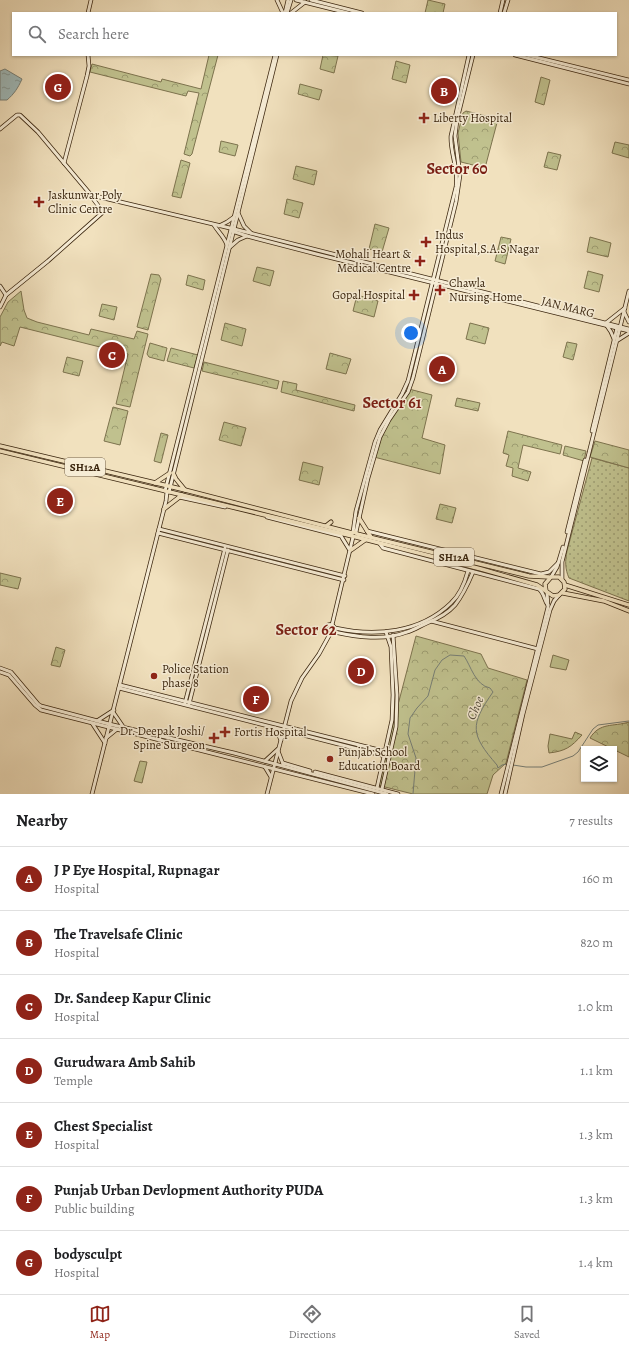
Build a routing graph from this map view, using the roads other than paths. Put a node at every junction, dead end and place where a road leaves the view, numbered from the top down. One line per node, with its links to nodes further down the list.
1 (91, 0): 9 (main road)
2 (277, 0): 10 (main road)
3 (290, 0): 11 (main road)
4 (296, 0): 8 (main road)
5 (311, 0): 14 (main road)
6 (503, 0): 15 (main road)
7 (508, 0): 16 (main road)
8 (305, 2): 12 (main road); 13 (main road)
9 (88, 12)
10 (284, 12)
11 (285, 12)
12 (292, 12)
13 (344, 12)
14 (358, 12)
15 (500, 12)
16 (504, 12)
17 (88, 56): 27 (main road)
18 (276, 56): 29 (main road)
19 (276, 56): 30 (main road)
20 (469, 56): 37 (main road)
21 (473, 56): 36 (main road)
22 (519, 56): 25 (main road)
23 (531, 56): 24 (main road)
24 (629, 80)
25 (629, 84)
26 (0, 129): 27 (main road)
27 (64, 163): 28 (main road)
28 (91, 195): 31 (main road); 41 (main road)
29 (238, 213): 32 (main road); 33 (main road)
30 (234, 217): 31 (main road); 32 (main road)
31 (215, 226): 32 (main road); 35 (main road)
32 (231, 230): 33 (main road); 34 (main road); 35 (main road)
33 (252, 234): 37 (main road)
34 (247, 236): 35 (main road); 37 (main road)
35 (228, 248): 53 (main road)
36 (438, 274): 37 (main road); 38 (main road)
37 (434, 281): 38 (main road); 46 (main road, JAN MARG); 50 (main road)
38 (445, 282): 46 (main road)
39 (0, 286): 41 (main road)
40 (629, 291): 43 (main road)
41 (6, 295): 42 (main road)
42 (0, 307)
43 (625, 308): 44 (main road); 46 (main road)
44 (624, 312): 45 (main road); 47 (main road)
45 (629, 322)
46 (607, 324): 47 (main road); 49 (main road)
47 (619, 327): 48 (main road); 49 (main road)
48 (629, 331): 49 (main road)
49 (615, 340): 72 (main road); 77 (main road)
50 (399, 403): 60 (main road); 66 (main road)
51 (0, 446): 54 (main road, SH12A)
52 (0, 451): 57 (main road, SH12A)
53 (171, 473): 54 (main road); 55 (main road); 56 (main road)
54 (155, 483): 55 (main road, SH12A)
55 (168, 486): 56 (main road, SH12A); 57 (main road)
56 (185, 490): 63 (main road, SH12A)
57 (167, 492): 58 (main road, SH12A); 59 (main road)
58 (180, 496): 59 (main road); 63 (main road, SH12A)
59 (164, 509): 62 (main road)
60 (359, 518): 64 (main road); 66 (main road)
61 (331, 522): 63 (main road)
62 (159, 529): 65 (main road); 70 (main road)
63 (326, 530): 66 (main road, SH12A); 71 (main road)
64 (367, 531): 67 (main road); 72 (main road)
65 (158, 533): 70 (main road); 94 (main road)
66 (354, 535): 67 (main road, SH12A); 68 (main road, SH12A); 71 (main road)
67 (372, 537): 75 (main road, SH12A)
68 (365, 540): 69 (main road, SH12A); 71 (main road)
69 (380, 544): 73 (main road); 79 (main road, SH12A)
70 (227, 548): 76 (main road); 95 (main road)
71 (350, 551): 76 (main road)
72 (559, 562): 75 (main road)
73 (468, 571): 74 (main road); 86 (main road)
74 (473, 572): 81 (main road); 84 (main road)
75 (551, 577): 77 (main road, SH12A); 79 (main road)
76 (344, 578): 85 (main road)
77 (562, 579): 78 (main road)
78 (565, 585): 80 (main road); 82 (main road)
79 (547, 592): 80 (main road, SH12A); 81 (main road)
80 (561, 594): 83 (main road, SH12A); 109 (main road)
81 (548, 605): 91 (main road)
82 (629, 605)
83 (629, 611)
84 (432, 621): 90 (main road); 91 (main road)
85 (334, 628): 87 (main road); 88 (main road); 88 (main road); 89 (main road)
86 (393, 631): 87 (main road); 90 (main road)
87 (386, 632): 89 (main road)
88 (330, 634): 102 (main road)
89 (388, 636): 90 (main road); 112 (main road)
90 (394, 636): 111 (main road)
91 (538, 648): 109 (main road)
92 (0, 668): 97 (main road)
93 (0, 672): 98 (main road)
94 (119, 687): 95 (main road); 96 (main road)
95 (187, 704): 101 (main road); 102 (main road)
96 (113, 711): 97 (main road); 99 (main road); 100 (main road)
97 (97, 721): 99 (main road)
98 (92, 723): 99 (main road); 108 (main road)
99 (109, 726): 100 (main road); 103 (main road); 105 (main road)
100 (124, 728): 114 (main road)
101 (275, 728): 102 (main road); 107 (main road)
102 (284, 728): 104 (main road); 106 (main road); 107 (main road)
103 (117, 729): 105 (main road); 117 (main road)
104 (291, 732): 106 (main road); 107 (main road)
105 (106, 738): 108 (main road)
106 (323, 738): 112 (main road)
107 (281, 739): 110 (main road)
108 (105, 743): 124 (main road)
109 (515, 743): 119 (main road)
110 (278, 750): 114 (main road); 115 (main road); 116 (main road)
111 (391, 753): 112 (main road); 113 (main road)
112 (385, 754): 113 (main road); 122 (main road)
113 (390, 757): 123 (main road)
114 (265, 761): 115 (main road)
115 (275, 764): 116 (main road); 118 (main road)
116 (283, 765): 122 (main road); 127 (main road)
117 (265, 767): 118 (main road); 121 (main road)
118 (273, 769): 120 (main road); 121 (main road)
119 (509, 769): 129 (main road); 130 (main road)
120 (281, 771): 121 (main road); 126 (main road)
121 (272, 776): 125 (main road)
122 (377, 788): 123 (main road)
123 (382, 789): 128 (main road)
124 (92, 794)
125 (268, 794)
126 (373, 794)
127 (387, 794)
128 (398, 794)
129 (501, 794)
130 (505, 794)

